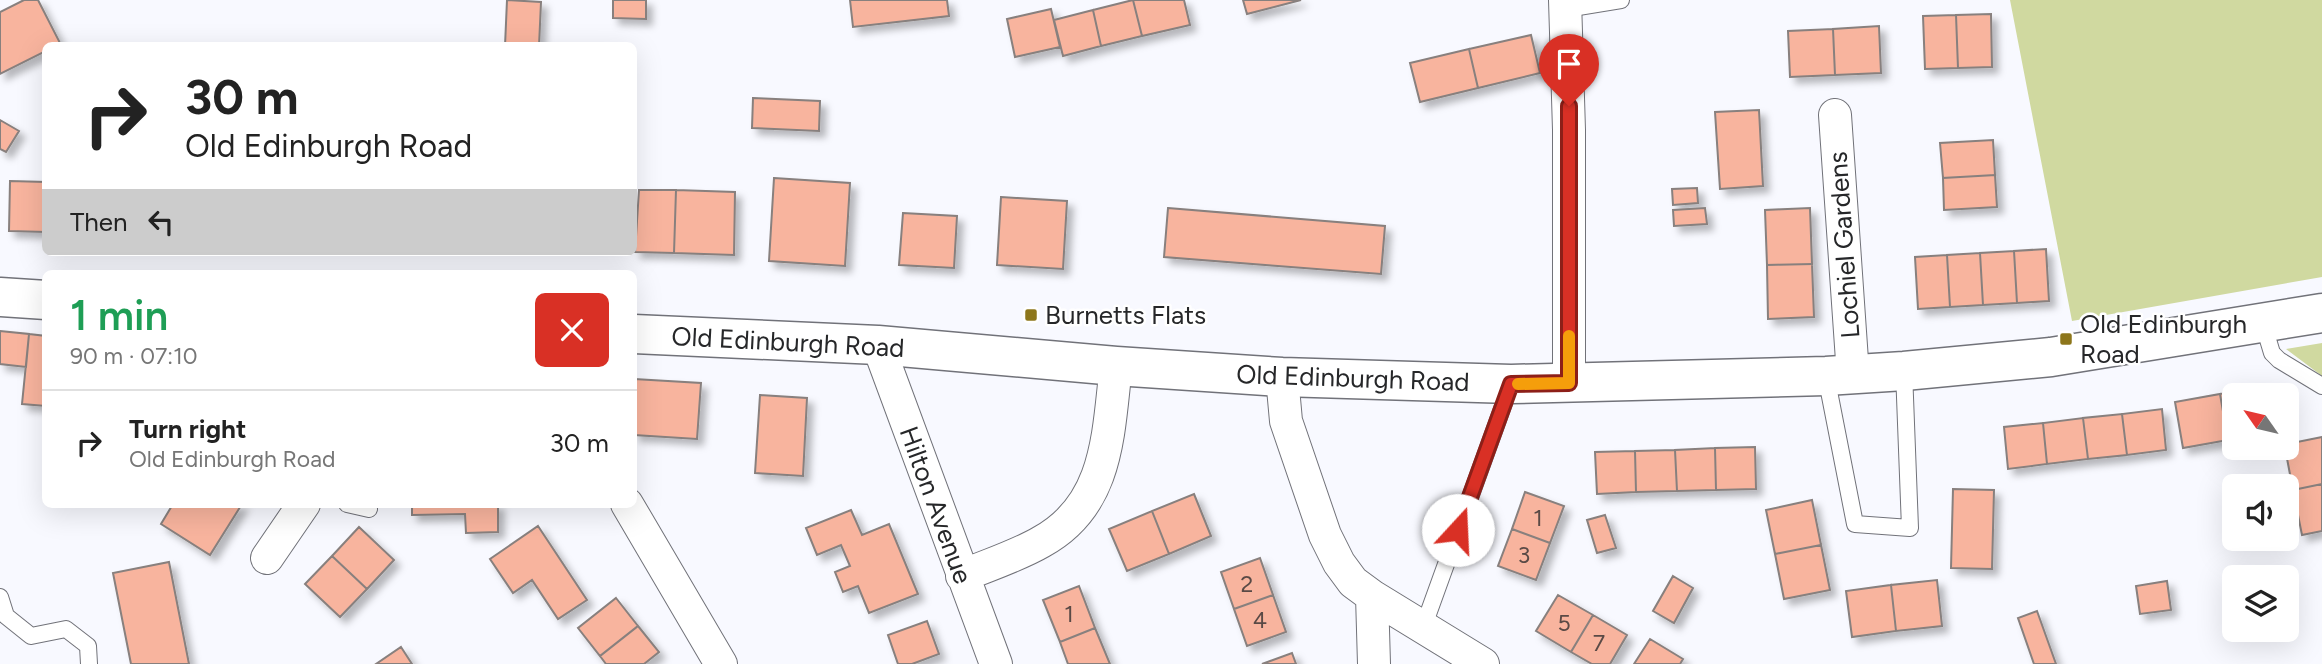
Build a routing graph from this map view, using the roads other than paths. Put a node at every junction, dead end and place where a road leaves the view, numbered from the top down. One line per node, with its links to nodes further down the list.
1 (1621, 0): 2 (lane)
2 (1566, 5): 14 (street)
3 (1835, 115): 12 (street, Lochiel Gardens)
4 (0, 297): 5 (street)
5 (42, 300)
6 (2322, 313): 7 (street, Old Edinburgh Road)
7 (2263, 323): 11 (street, Old Edinburgh Road); 16 (lane)
8 (637, 334): 9 (street, Old Edinburgh Road)
9 (877, 345): 10 (street, Old Edinburgh Road); 22 (street, Hilton Avenue)
10 (1115, 366): 13 (street, Old Edinburgh Road); 22 (street)
11 (1904, 371): 12 (street, Old Edinburgh Road); 12 (lane)
12 (1840, 375): 14 (street, Old Edinburgh Road)
13 (1282, 377): 15 (street, Old Edinburgh Road); 23 (street)
14 (1569, 383): 15 (street, Old Edinburgh Road)
15 (1511, 384): 25 (lane)
16 (2322, 386)
17 (301, 508): 21 (street)
18 (365, 508): 20 (lane)
19 (629, 508): 27 (street)
20 (369, 509)
21 (267, 558)
22 (962, 576): 28 (street, Hilton Avenue)
23 (1372, 596): 25 (street); 29 (street)
24 (0, 597): 26 (lane)
25 (1423, 628): 30 (street)
26 (89, 664)
27 (721, 664)
28 (996, 664)
29 (1374, 664)
30 (1483, 664)

